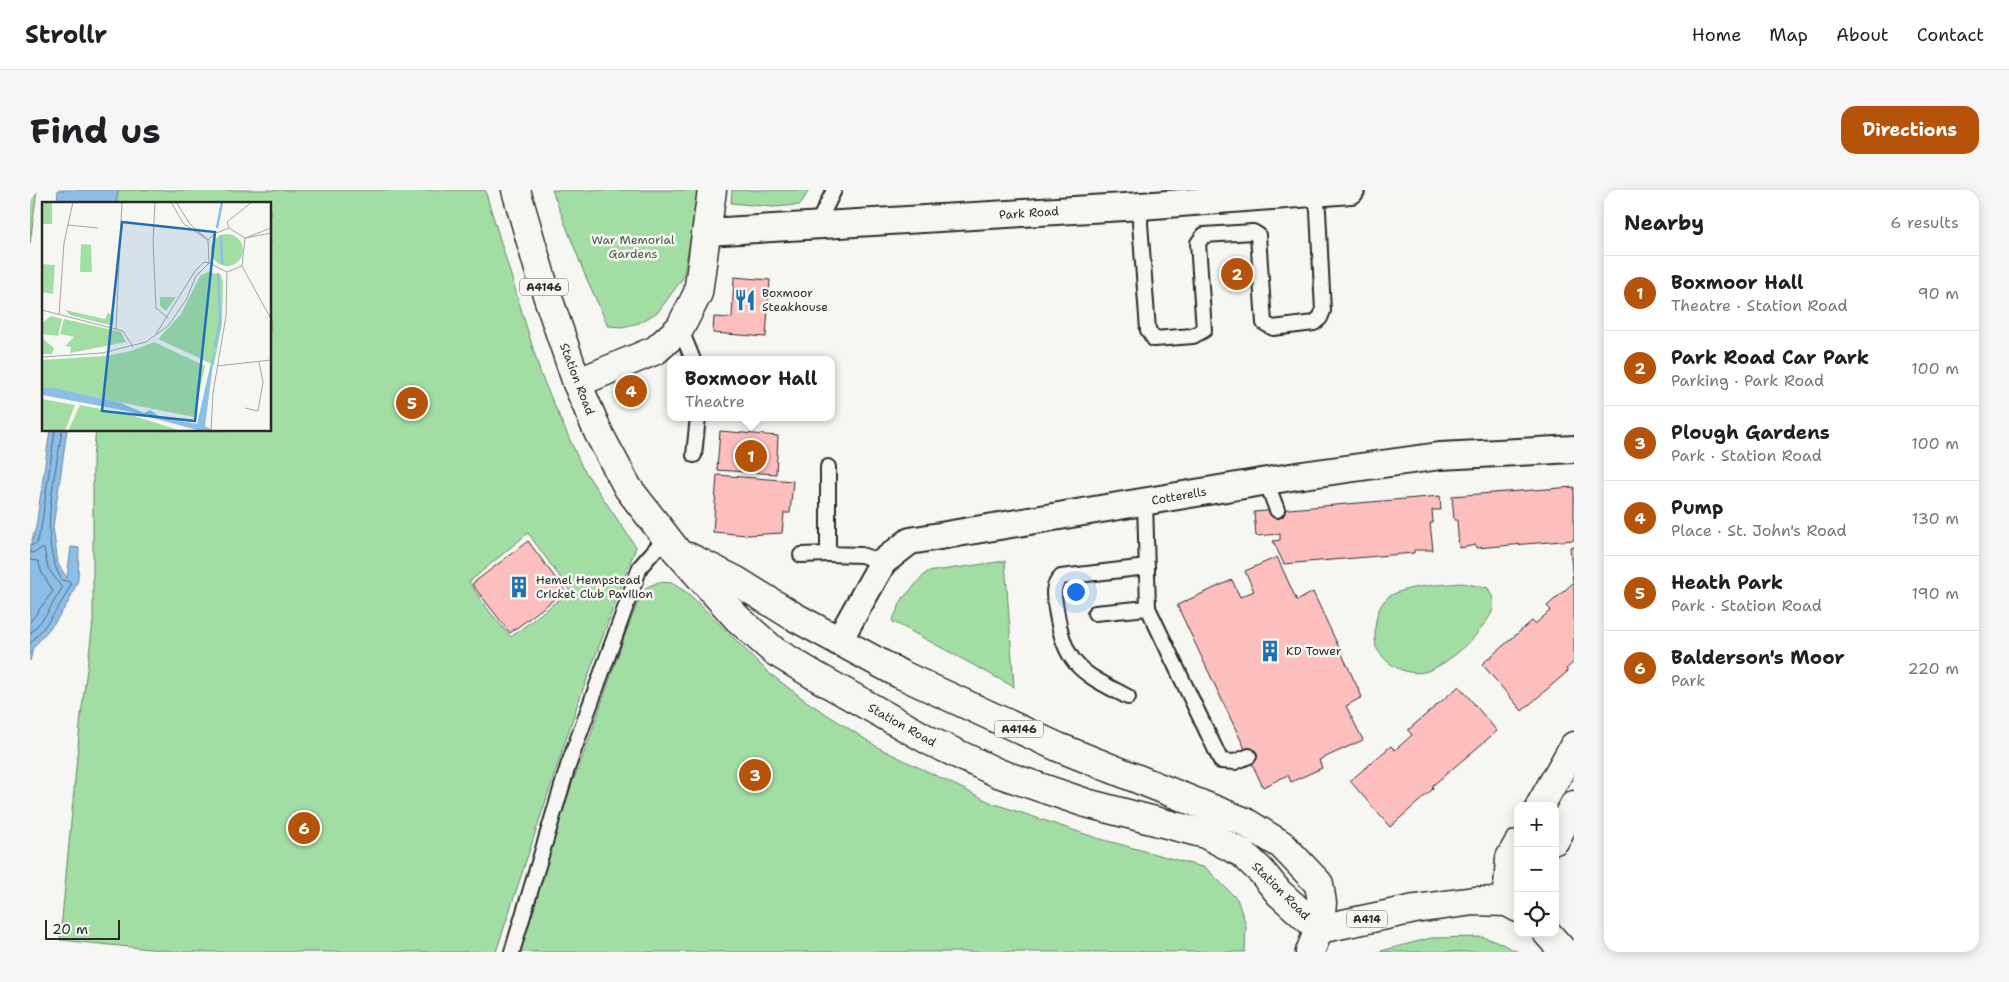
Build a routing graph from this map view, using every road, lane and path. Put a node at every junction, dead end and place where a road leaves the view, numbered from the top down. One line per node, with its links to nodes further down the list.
1 (516, 190): 11 (main road, Station Road / A4146)
2 (712, 190): 8 (main road)
3 (834, 190): 7 (lane)
4 (1351, 190): 5 (street, Park Road)
5 (1317, 202): 6 (street, Park Road); 6 (lane)
6 (1141, 206): 7 (street, Park Road)
7 (816, 227): 8 (street, Park Road)
8 (707, 232): 9 (main road)
9 (680, 328): 10 (lane); 11 (main road)
10 (691, 356)
11 (577, 384): 19 (main road, Station Road / A4146)
12 (698, 421): 14 (lane)
13 (1574, 449): 16 (street, Cotterells)
14 (694, 455)
15 (828, 467): 20 (lane)
16 (1266, 481): 17 (street, Cotterells); 18 (lane)
17 (1145, 502): 22 (street, Cotterells); 23 (lane)
18 (1277, 510)
19 (671, 544): 26 (main road, Station Road / A4146); 27 (main road, Station Road); 38 (lane)
20 (828, 554): 21 (lane); 22 (lane)
21 (801, 555)
22 (884, 562): 26 (street, Cotterells)
23 (1147, 567): 24 (lane); 28 (lane)
24 (1148, 608): 25 (lane); 30 (lane)
25 (1095, 613)
26 (838, 642): 27 (main road); 37 (main road, Station Road / A4146)
27 (819, 678): 37 (main road, Station Road)
28 (1128, 697)
29 (1574, 746): 31 (main road)
30 (1248, 756)
31 (1542, 802)
32 (1574, 805): 33 (main road)
33 (1559, 833)
34 (1516, 847): 35 (main road)
35 (1514, 900): 37 (main road, A414)
36 (1551, 937): 39 (main road)
37 (1314, 940)
38 (512, 952)
39 (1564, 952)

